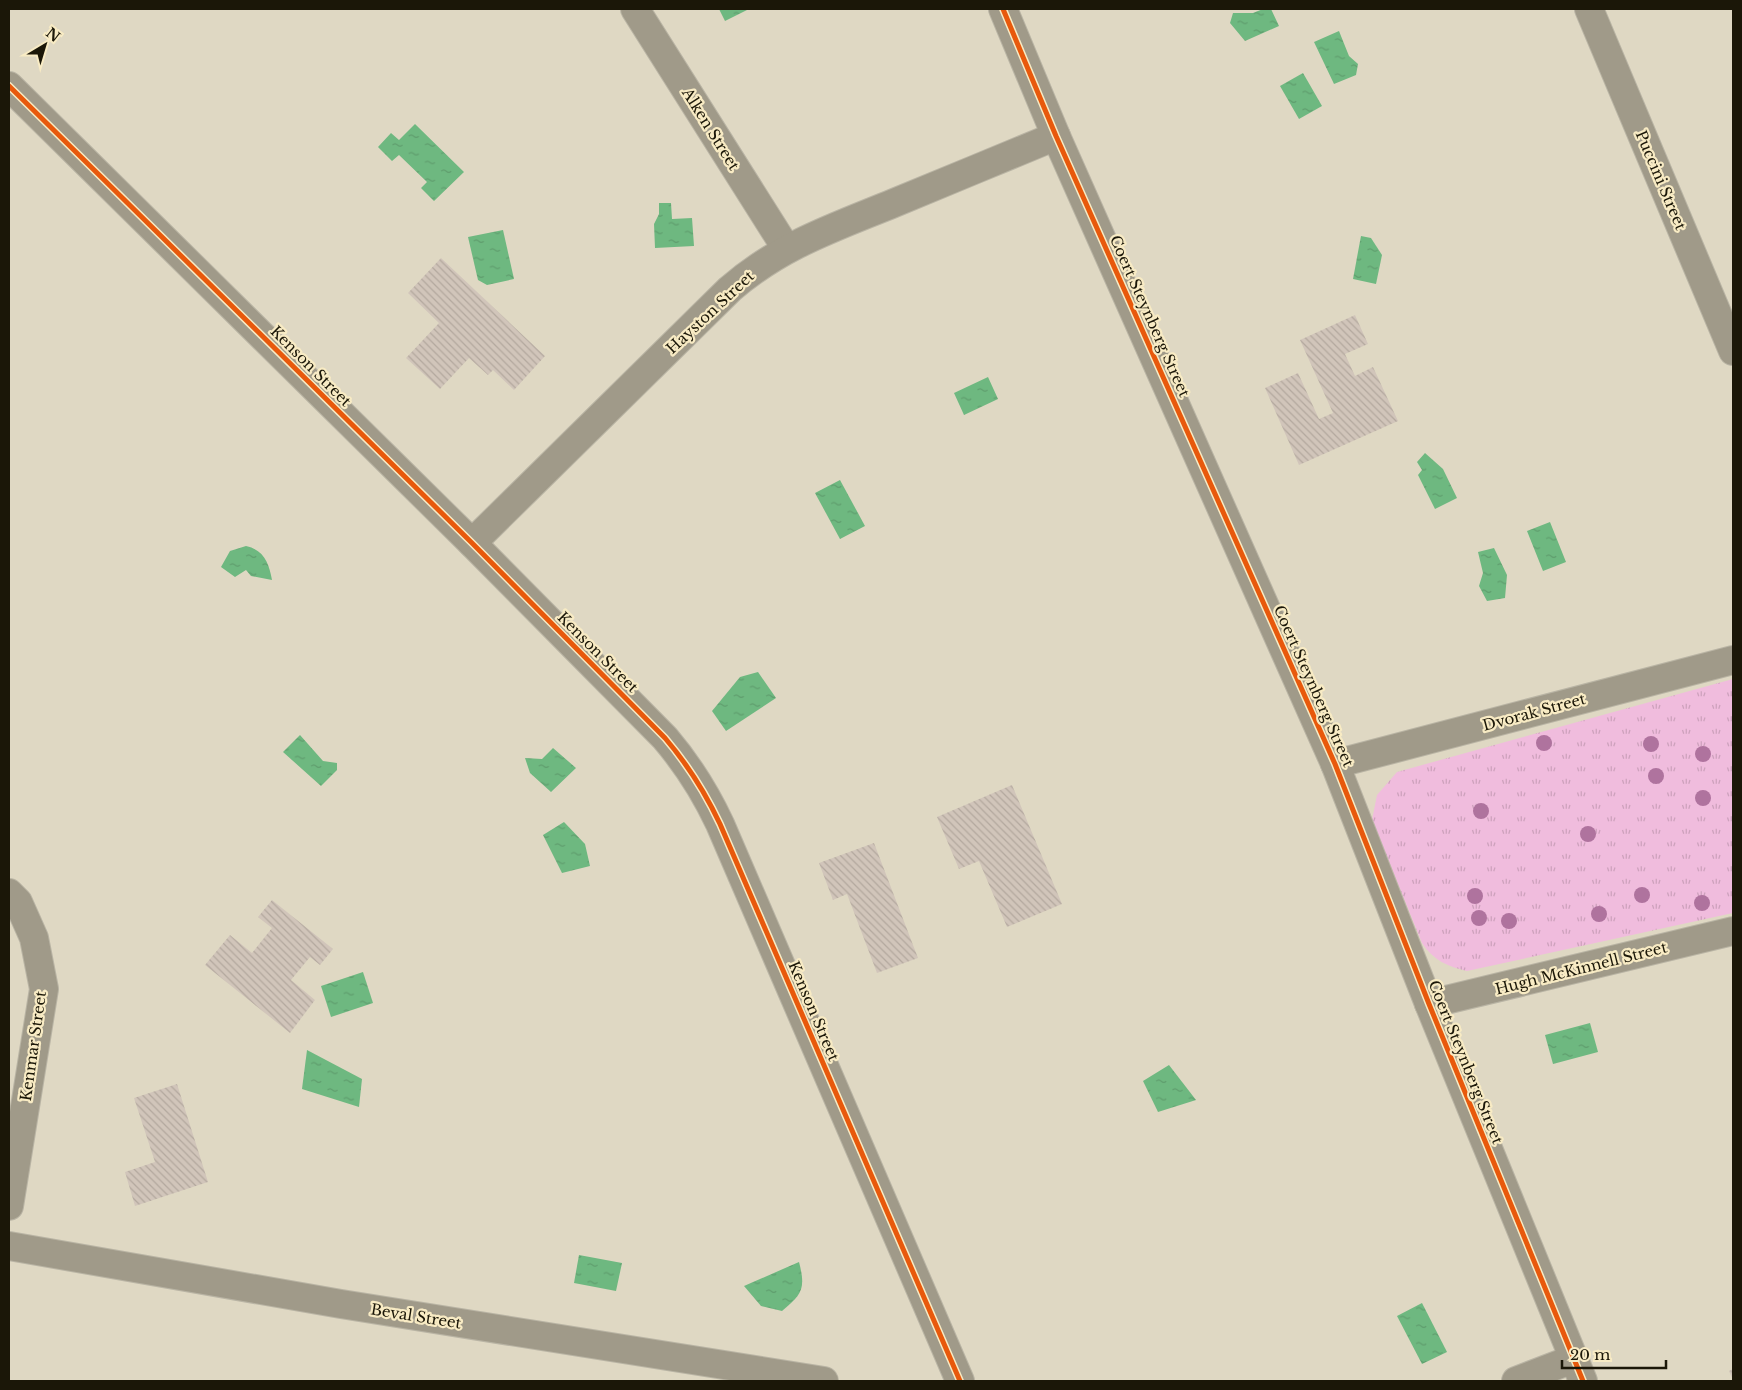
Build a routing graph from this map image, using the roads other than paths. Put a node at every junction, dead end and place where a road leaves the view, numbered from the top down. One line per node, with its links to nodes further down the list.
1 (635, 9): 6 (street, Alken Street)
2 (1003, 9): 5 (street, Coert Steynberg Street)
3 (1589, 9): 7 (street, Puccini Street)
4 (9, 86): 8 (street, Kenson Street)
5 (1056, 136): 6 (street, Hayston Street); 10 (street, Coert Steynberg Street)
6 (786, 248): 8 (street, Hayston Street)
7 (1733, 351)
8 (472, 543): 18 (street, Kenson Street)
9 (1733, 660): 10 (street, Dvorak Street)
10 (1335, 764): 13 (street, Coert Steynberg Street)
11 (9, 893): 14 (street, Kenmar Street)
12 (1733, 931): 13 (street, Hugh McKinnell Street)
13 (1429, 1004): 16 (street, Coert Steynberg Street)
14 (9, 1206)
15 (9, 1246): 17 (street, Beval Street)
16 (1578, 1370): 19 (street)
17 (824, 1381)
18 (960, 1381)
19 (1516, 1381)

